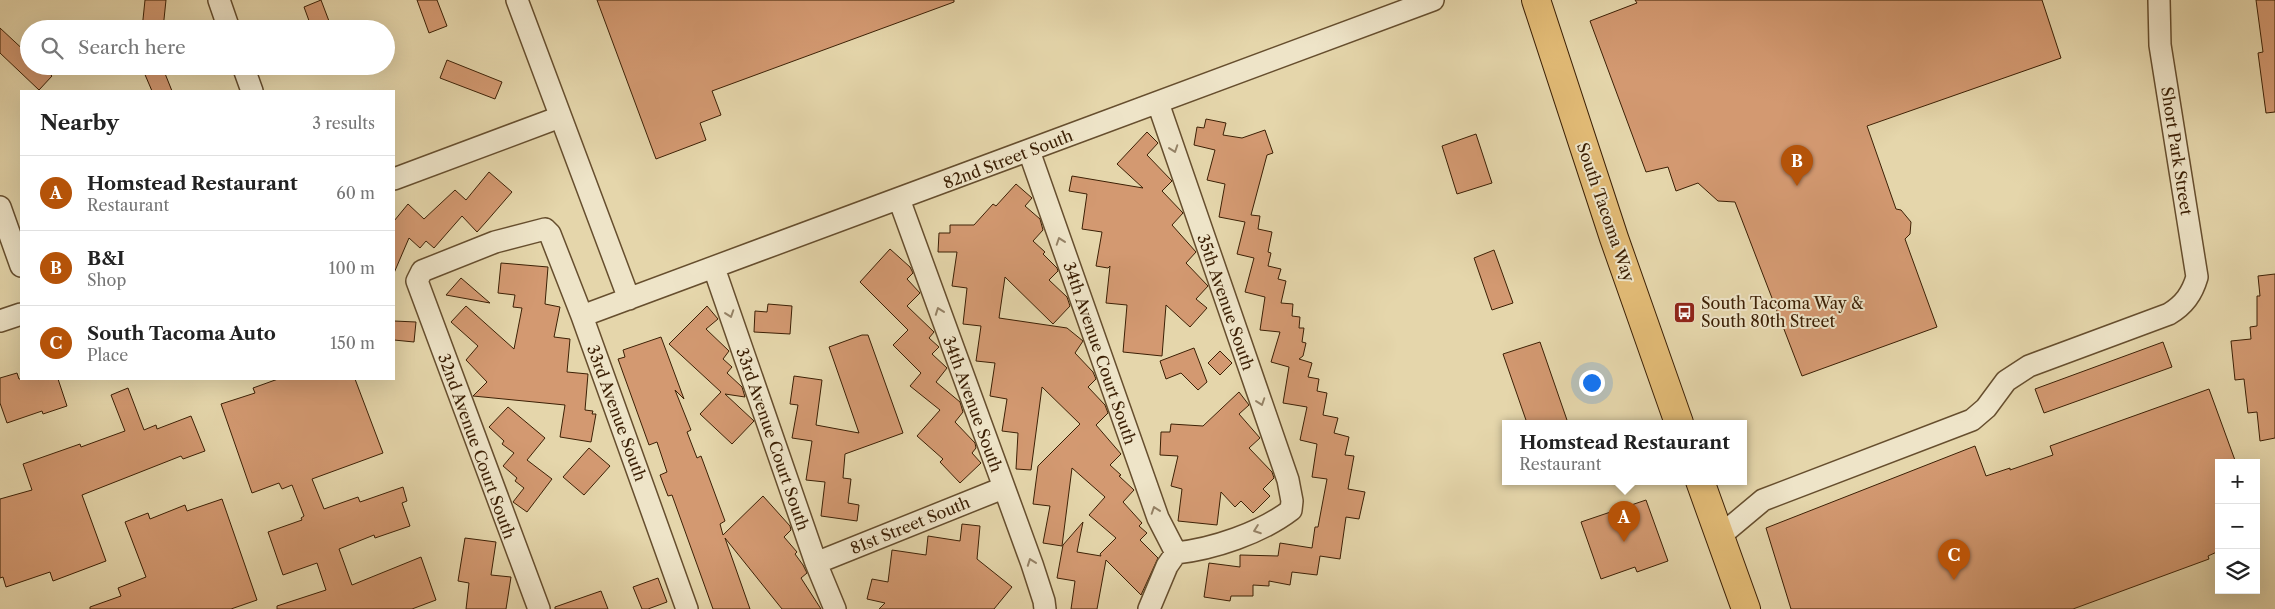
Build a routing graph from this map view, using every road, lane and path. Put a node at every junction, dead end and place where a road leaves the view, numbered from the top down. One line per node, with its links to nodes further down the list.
1 (219, 0): 6 (street)
2 (517, 0): 10 (street)
3 (1433, 0): 9 (street, 82nd Street South)
4 (1536, 0): 22 (main road, South Tacoma Way)
5 (2159, 0): 25 (street, Short Park Street)
6 (226, 20)
7 (246, 75): 8 (street)
8 (252, 90)
9 (1158, 102): 11 (street, 82nd Street South); 26 (street, 35th Avenue South, one-way to 26)
10 (560, 118): 12 (street); 18 (street)
11 (1029, 151): 13 (street, 82nd Street South); 26 (street, 34th Avenue Court South, one-way to 11)
12 (395, 179)
13 (899, 199): 16 (street, 82nd Street South); 24 (street, 34th Avenue South, one-way to 13)
14 (0, 207): 15 (street)
15 (20, 263)
16 (714, 268): 18 (street, 82nd Street South); 27 (street, 33rd Avenue Court South, one-way to 27)
17 (417, 282): 20 (street, 33rd Avenue South); 28 (street, 32nd Avenue Court South)
18 (629, 299): 20 (street, 82nd Street South)
19 (20, 314): 21 (street)
20 (582, 316): 29 (street, 33rd Avenue South)
21 (0, 321)
22 (1678, 420)
23 (1701, 485): 25 (main road)
24 (1003, 488): 27 (street, 81st Street South); 31 (street, 34th Avenue South, one-way to 24)
25 (1720, 536): 33 (main road)
26 (1176, 553): 32 (street)
27 (816, 563): 30 (street, 33rd Avenue Court South)
28 (539, 609)
29 (686, 609)
30 (835, 609)
31 (1044, 609)
32 (1149, 609)
33 (1746, 609)

